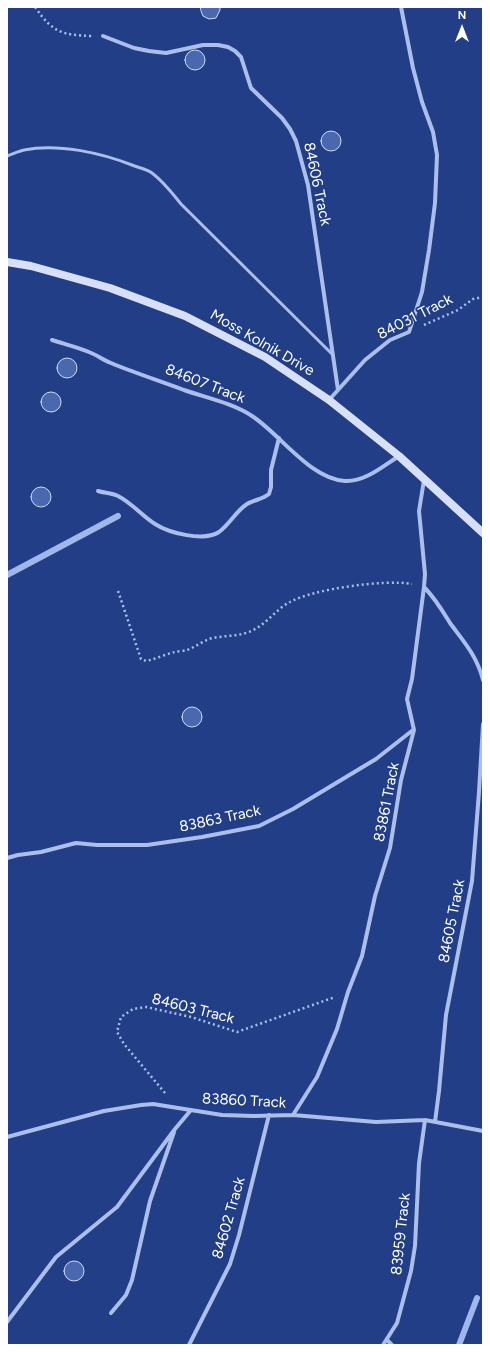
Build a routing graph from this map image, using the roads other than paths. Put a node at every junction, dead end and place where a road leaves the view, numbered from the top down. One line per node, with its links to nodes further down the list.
1 (401, 7): 7 (street, 84031 Track)
2 (103, 36): 6 (street, 84606 Track)
3 (7, 156): 6 (lane)
4 (7, 262): 8 (main road, Moss Kolnik Drive)
5 (52, 340): 9 (street, 84607 Track)
6 (333, 355): 7 (street, 84606 Track)
7 (338, 390): 8 (street, 84031 Track)
8 (329, 400): 10 (main road, Moss Kolnik Drive)
9 (279, 438): 10 (street, 84607 Track); 12 (street)
10 (399, 456): 11 (main road, Moss Kolnik Drive)
11 (424, 478): 13 (main road, Moss Kolnik Drive); 14 (street, 83861 Track)
12 (98, 491)
13 (483, 533)
14 (424, 587): 15 (street); 17 (street, 83861 Track)
15 (483, 680)
16 (483, 724): 23 (street, 84605 Track)
17 (414, 730): 18 (street, 83863 Track); 21 (street, 83861 Track)
18 (7, 858)
19 (191, 1110): 20 (street, 83860 Track); 24 (street); 26 (street, 83860 Track)
20 (269, 1115): 21 (street, 83860 Track); 30 (street, 84602 Track)
21 (293, 1115): 22 (street, 83860 Track)
22 (425, 1120): 23 (street, 83860 Track); 29 (street, 83959 Track)
23 (435, 1122): 25 (street, 83860 Track)
24 (175, 1129): 27 (street); 28 (street)
25 (483, 1131)
26 (7, 1137)
27 (110, 1313)
28 (7, 1322)
29 (387, 1340): 31 (street, 83959 Track); 32 (street)
30 (189, 1345)
31 (383, 1345)
32 (392, 1345)

